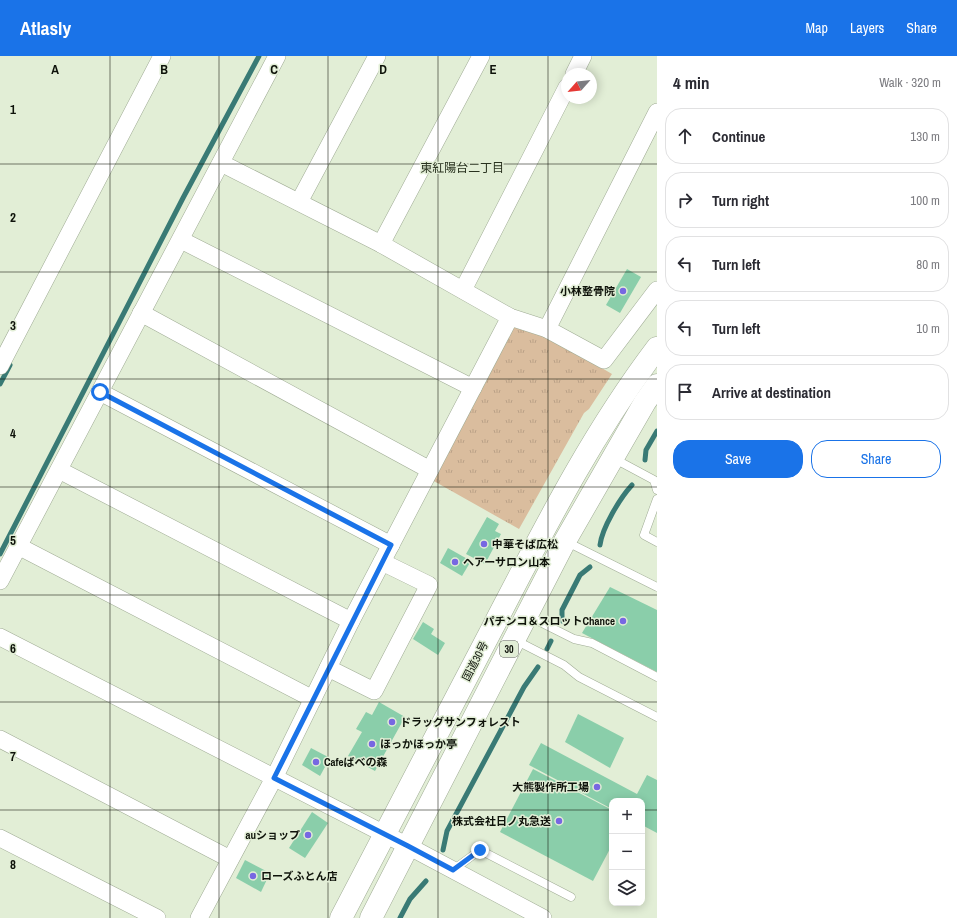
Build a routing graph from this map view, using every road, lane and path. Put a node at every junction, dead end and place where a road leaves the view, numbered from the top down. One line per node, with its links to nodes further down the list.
1 (162, 56): 19 (street)
2 (277, 56): 9 (street)
3 (377, 56): 10 (street)
4 (481, 56): 12 (street)
5 (583, 56): 6 (street)
6 (577, 68)
7 (561, 99): 13 (street)
8 (657, 112): 17 (street)
9 (221, 163): 10 (street); 11 (street)
10 (299, 202): 12 (street)
11 (181, 240): 15 (street); 21 (street)
12 (381, 244): 13 (street)
13 (463, 290): 16 (street)
14 (657, 290): 17 (street)
15 (141, 313): 22 (street); 25 (street)
16 (510, 317): 17 (street); 21 (street)
17 (547, 329)
18 (657, 348): 45 (highway, 国道30号 / 30)
19 (0, 366)
20 (657, 385): 23 (highway, 30)
21 (473, 388): 25 (street)
22 (100, 392): 24 (street); 30 (street)
23 (612, 458): 26 (lane); 28 (highway, 30)
24 (58, 470): 31 (street); 36 (street)
25 (430, 470): 30 (street)
26 (657, 490)
27 (657, 500): 29 (lane)
28 (565, 541): 34 (lane); 35 (highway, 30)
29 (657, 542)
30 (391, 545): 32 (street)
31 (18, 546): 33 (street); 41 (street)
32 (382, 562): 36 (street); 39 (street)
33 (0, 580)
34 (657, 587)
35 (526, 615): 38 (highway, 30); 40 (lane)
36 (352, 621): 39 (street)
37 (0, 636): 44 (street)
38 (514, 640): 42 (lane); 47 (highway, 30)
39 (328, 668): 41 (street)
40 (657, 677)
41 (313, 699): 44 (street)
42 (657, 717)
43 (0, 739): 48 (street)
44 (274, 778): 45 (street); 48 (street)
45 (385, 834): 47 (street); 53 (highway, 国道30号 / 30)
46 (0, 838): 51 (street)
47 (408, 846): 49 (street); 54 (highway, 30)
48 (230, 859): 52 (street)
49 (453, 870): 50 (lane); 55 (street)
50 (571, 897)
51 (157, 918)
52 (199, 918)
53 (342, 918)
54 (371, 918)
55 (543, 918)

